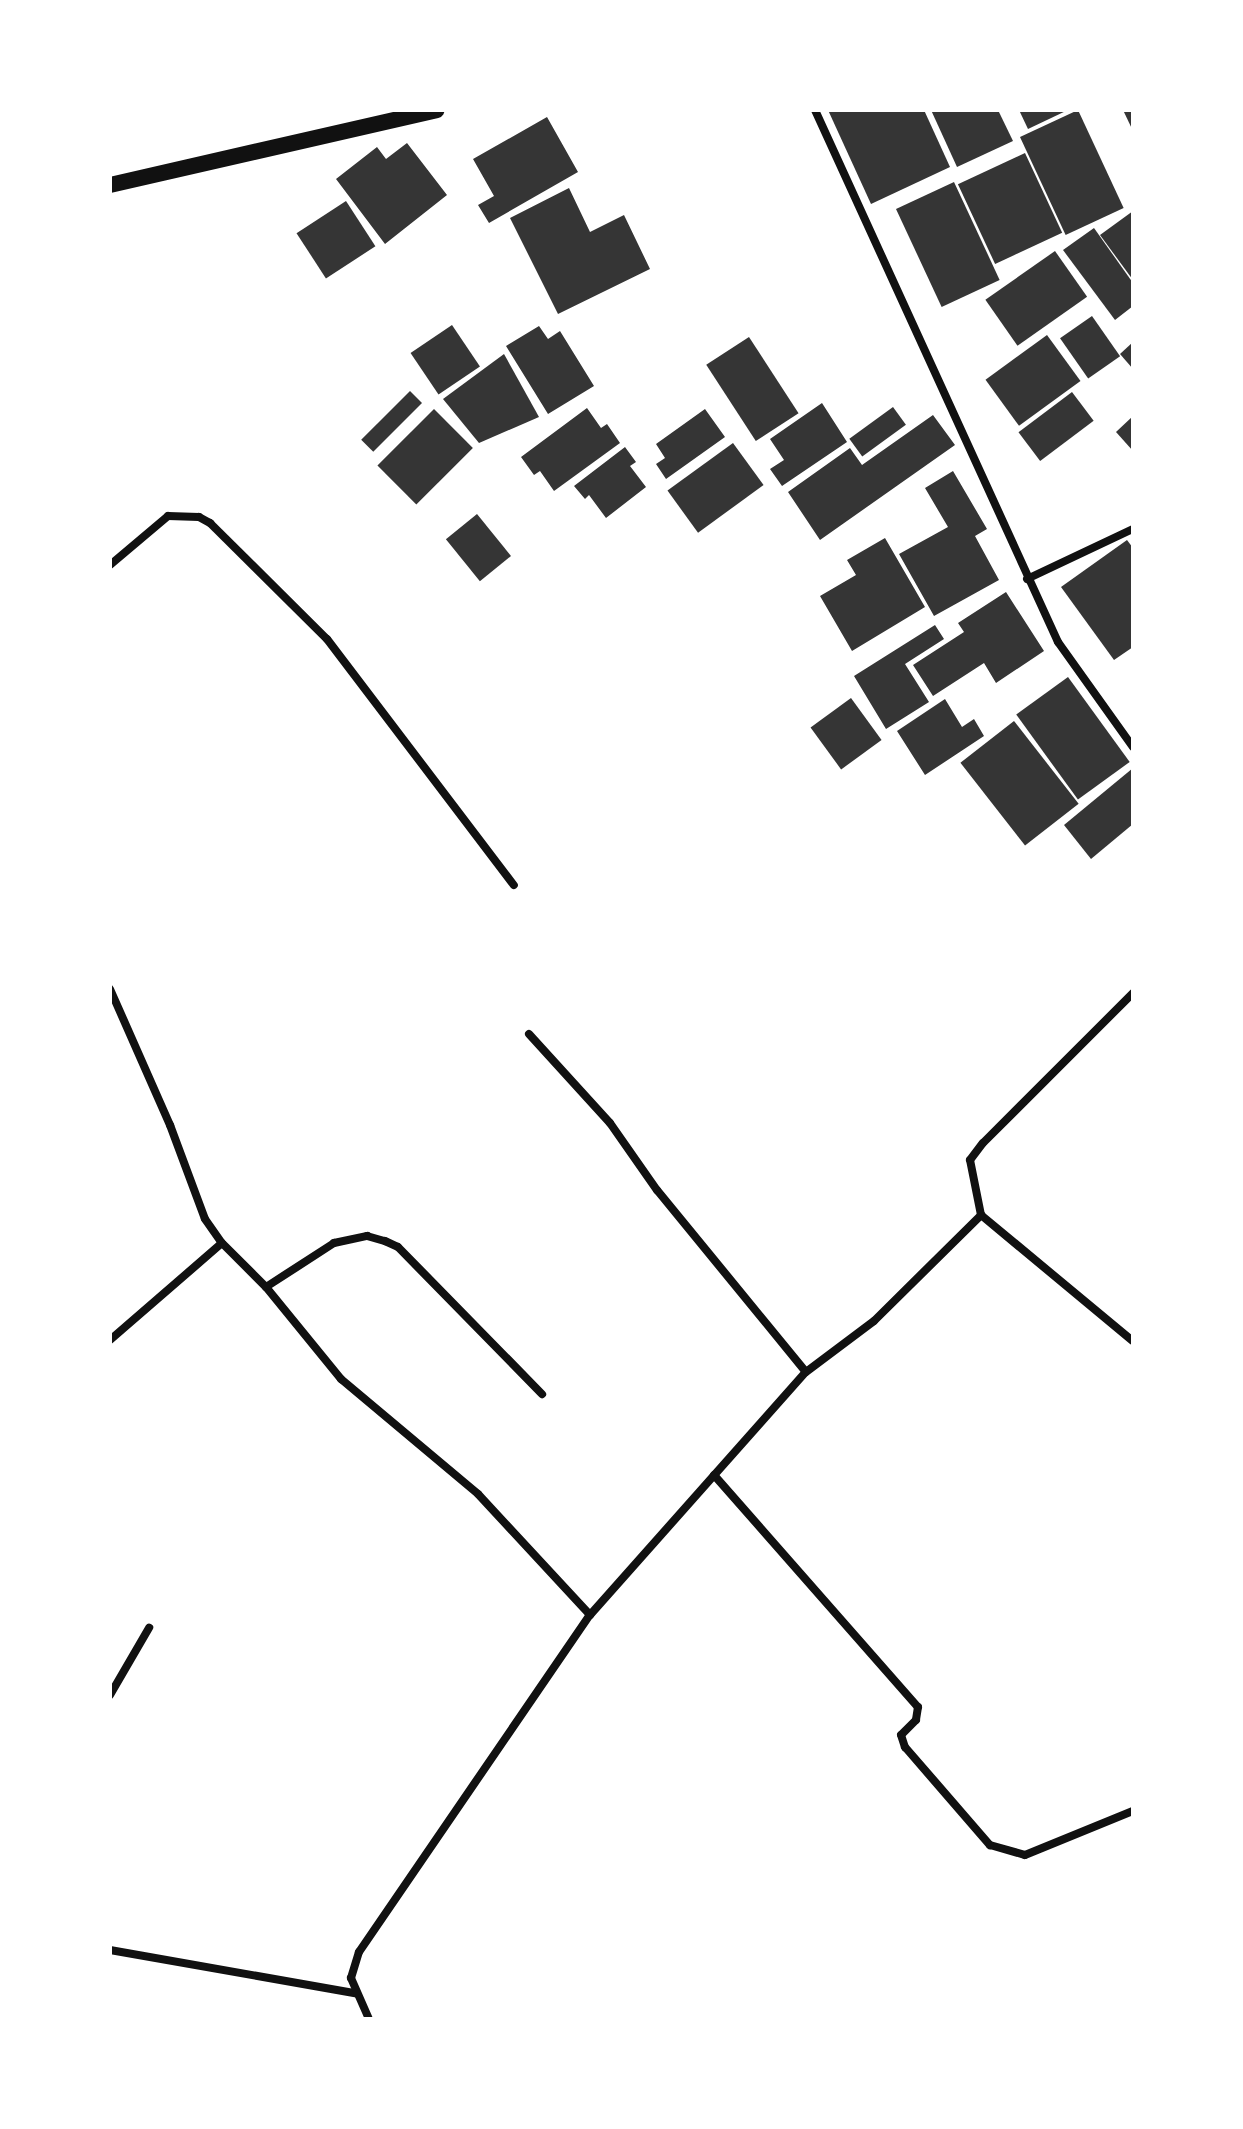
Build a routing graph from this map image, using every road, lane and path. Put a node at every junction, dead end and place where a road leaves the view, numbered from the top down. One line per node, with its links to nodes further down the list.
1 (437, 110): 3 (main road)
2 (815, 110): 6 (street)
3 (110, 185)
4 (1133, 529): 6 (street)
5 (110, 565): 8 (street)
6 (1027, 579): 7 (street)
7 (1133, 747)
8 (514, 885)
9 (110, 989): 13 (street)
10 (1133, 993): 12 (street)
11 (529, 1034): 17 (street)
12 (981, 1215): 16 (street); 17 (street)
13 (222, 1243): 14 (street); 15 (street)
14 (266, 1287): 18 (street); 20 (street)
15 (110, 1340)
16 (1133, 1341)
17 (806, 1372): 19 (street)
18 (542, 1394)
19 (714, 1475): 20 (street); 23 (street)
20 (590, 1615): 25 (street)
21 (149, 1628): 22 (street)
22 (110, 1695)
23 (1133, 1811)
24 (110, 1950): 25 (street)
25 (355, 1993): 26 (street)
26 (369, 2019)

